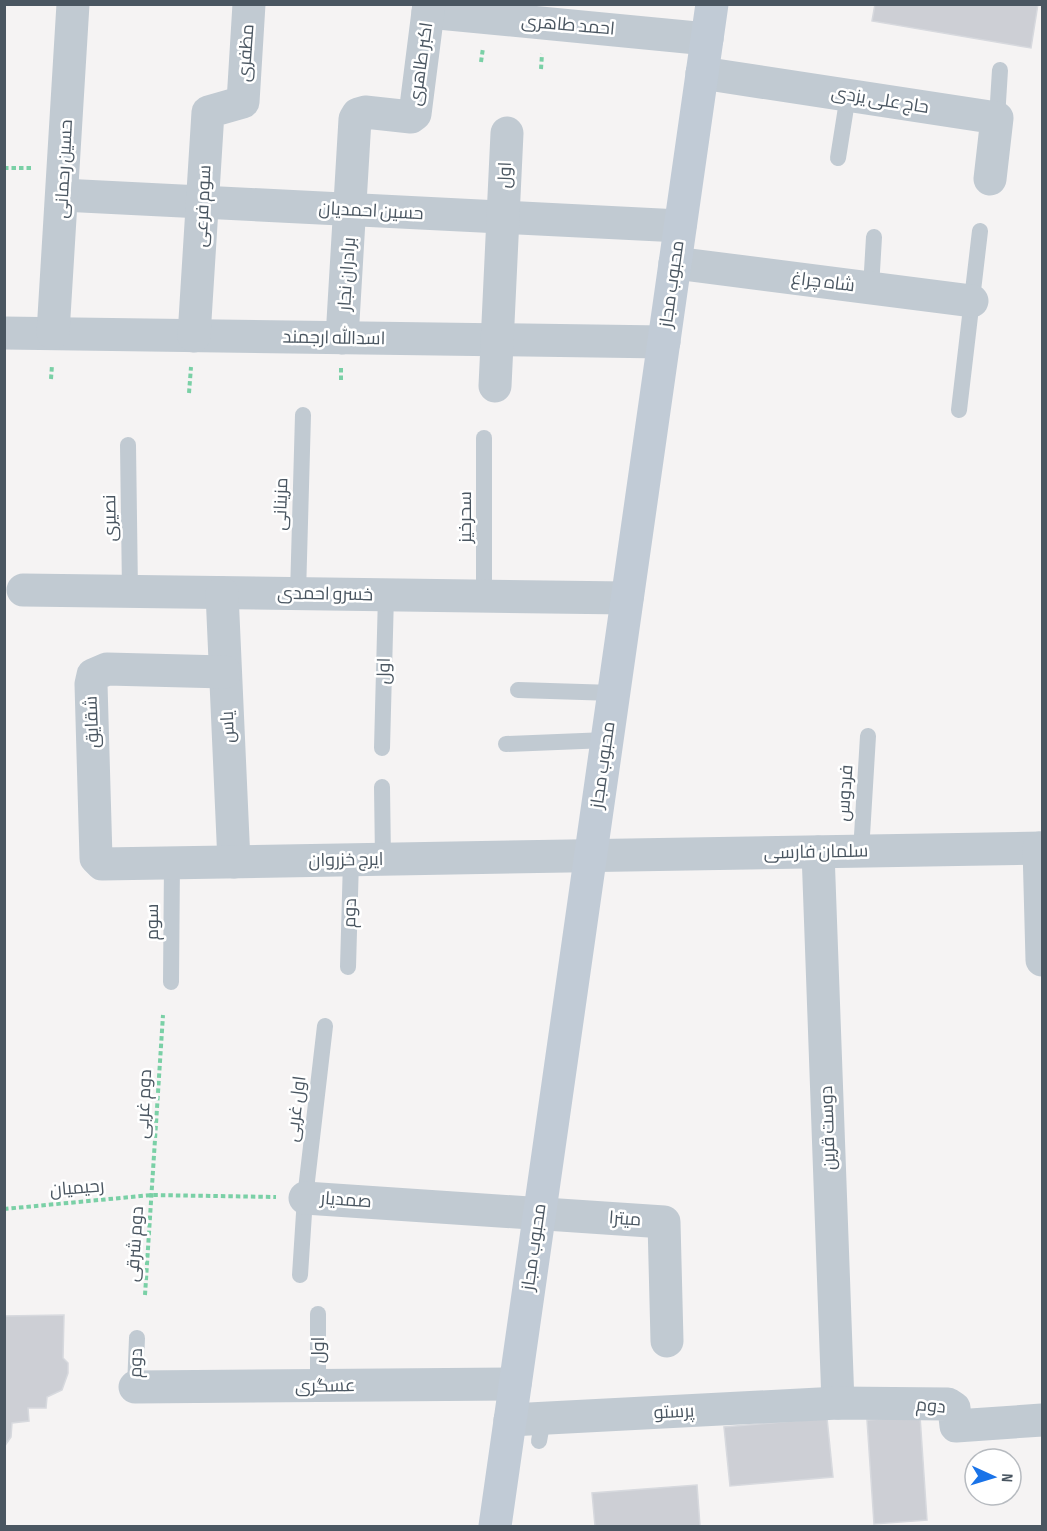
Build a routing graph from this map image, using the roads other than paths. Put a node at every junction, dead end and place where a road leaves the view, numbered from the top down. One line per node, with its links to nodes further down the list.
1 (74, 4): 14 (street, حسین رحمانی)
2 (249, 4): 9 (street, مظفری)
3 (712, 4): 5 (main road, محبوب مجاز)
4 (428, 8): 5 (street, احمد طاهری); 16 (street, اکبر طاهری)
5 (707, 39): 7 (main road, محبوب مجاز)
6 (1000, 70): 10 (lane)
7 (702, 74): 8 (street, حاج علی یزدی); 18 (main road, محبوب مجاز)
8 (848, 95): 10 (street, حاج علی یزدی); 12 (lane)
9 (243, 102): 15 (street, سوم فرعی)
10 (997, 118): 13 (street)
11 (507, 133): 17 (street, اول)
12 (838, 159)
13 (990, 179)
14 (62, 195): 15 (street, حسین احمدیان); 25 (street, حسین رحمانی)
15 (203, 202): 16 (street, حسین احمدیان); 26 (street, سوم فرعی)
16 (351, 210): 17 (street, حسین احمدیان); 27 (street, برادران نجار)
17 (503, 217): 18 (street, حسین احمدیان); 28 (street, اول)
18 (680, 226): 21 (main road, محبوب مجاز)
19 (980, 231): 23 (lane)
20 (874, 237): 22 (lane)
21 (675, 263): 22 (street, شاه چراغ); 29 (main road, محبوب مجاز)
22 (871, 288): 23 (street, شاه چراغ)
23 (972, 301): 31 (lane)
24 (4, 333): 25 (street, اسدالله ارجمند)
25 (53, 333): 26 (street, اسدالله ارجمند)
26 (194, 336): 27 (street, اسدالله ارجمند)
27 (342, 338): 28 (street, اسدالله ارجمند)
28 (498, 340): 29 (street, اسدالله ارجمند); 30 (street, اول)
29 (664, 342): 41 (main road, محبوب مجاز)
30 (495, 386)
31 (959, 410)
32 (303, 415): 38 (lane, مزینانی)
33 (484, 438): 40 (lane, سحرخیز)
34 (128, 445): 36 (lane, نصیری)
35 (23, 590): 36 (street, خسرو احمدی)
36 (130, 591): 37 (street, خسرو احمدی)
37 (222, 593): 38 (street, خسرو احمدی); 42 (street, یاس)
38 (298, 594): 39 (street, خسرو احمدی)
39 (386, 595): 40 (street, خسرو احمدی); 48 (lane, اول)
40 (484, 596): 41 (street, خسرو احمدی)
41 (627, 598): 44 (main road, محبوب مجاز)
42 (225, 672): 57 (street, یاس); 58 (street, شقایق)
43 (518, 690): 44 (lane)
44 (614, 693): 46 (main road, محبوب مجاز)
45 (868, 736): 52 (lane, فردوس)
46 (607, 740): 47 (lane); 53 (main road, محبوب مجاز)
47 (506, 744)
48 (382, 748)
49 (382, 787): 54 (lane)
50 (1041, 848): 52 (street, سلمان فارسی); 59 (street)
51 (818, 852): 52 (street, سلمان فارسی); 53 (street, سلمان فارسی); 72 (street, دوست قرین)
52 (861, 852)
53 (590, 856): 54 (street, ایرج خزروان); 64 (main road, محبوب مجاز)
54 (384, 859): 55 (street, ایرج خزروان)
55 (351, 860): 57 (street, ایرج خزروان); 60 (lane, دوم)
56 (171, 862): 57 (street, ایرج خزروان); 58 (street, ایرج خزروان); 61 (lane, سوم)
57 (234, 862)
58 (102, 864)
59 (1042, 960)
60 (348, 967)
61 (171, 982)
62 (325, 1026): 63 (lane, اول غربی)
63 (305, 1198): 64 (street, صمدیار); 65 (lane, اول غربی)
64 (539, 1214): 68 (street, میترا); 69 (main road, محبوب مجاز)
65 (300, 1275)
66 (318, 1314): 70 (lane, اول)
67 (137, 1338): 71 (lane, دوم)
68 (668, 1341)
69 (515, 1384): 70 (street, عسگری); 73 (main road, محبوب مجاز)
70 (318, 1386): 71 (street, عسگری)
71 (135, 1388)
72 (838, 1403): 73 (street, پرستو); 74 (street, دوم)
73 (510, 1420): 75 (main road, محبوب مجاز)
74 (1042, 1420)
75 (495, 1527)

